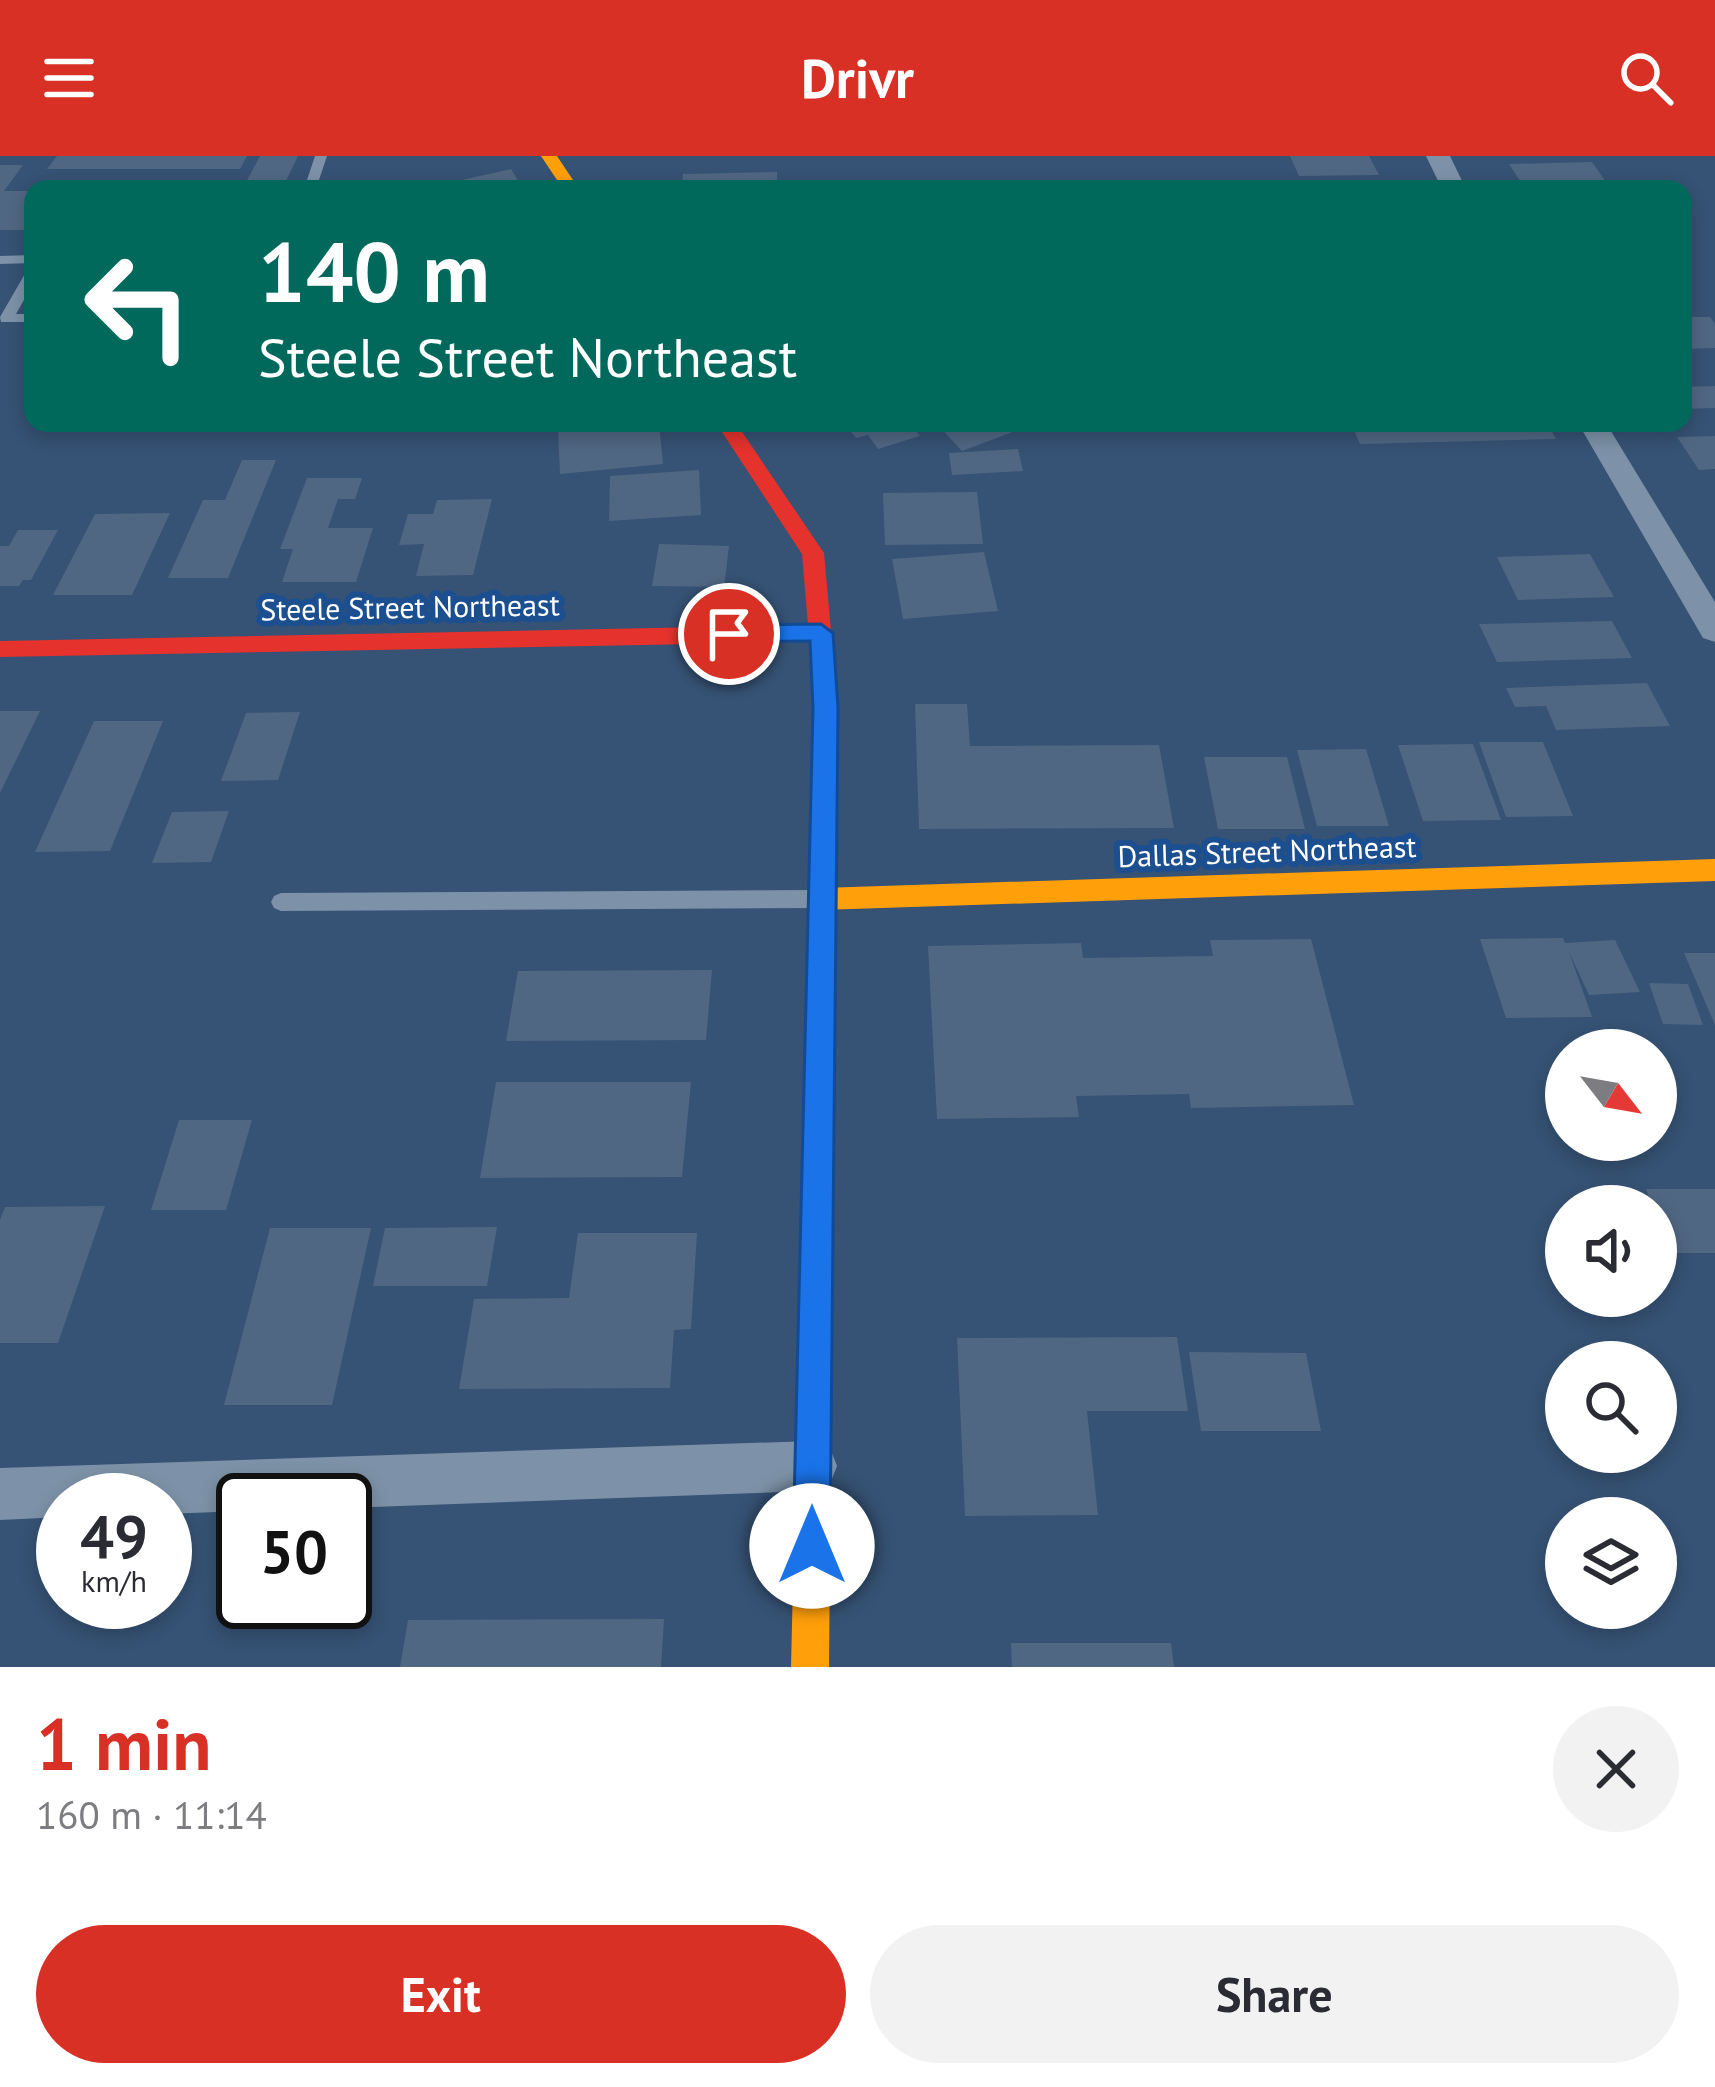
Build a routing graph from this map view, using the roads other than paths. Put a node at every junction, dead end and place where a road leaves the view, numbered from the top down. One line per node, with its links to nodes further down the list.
1 (24, 286): 2 (lane)
2 (3, 320)
3 (732, 432): 6 (street)
4 (1597, 432): 5 (street)
5 (1715, 630)
6 (821, 633): 7 (street, Steele Street Northeast); 9 (street)
7 (0, 650)
8 (1715, 870): 9 (street, Dallas Street Northeast)
9 (820, 899): 10 (lane); 11 (street)
10 (281, 902)
11 (812, 1466): 12 (street); 13 (street)
12 (0, 1494)
13 (810, 1667)

